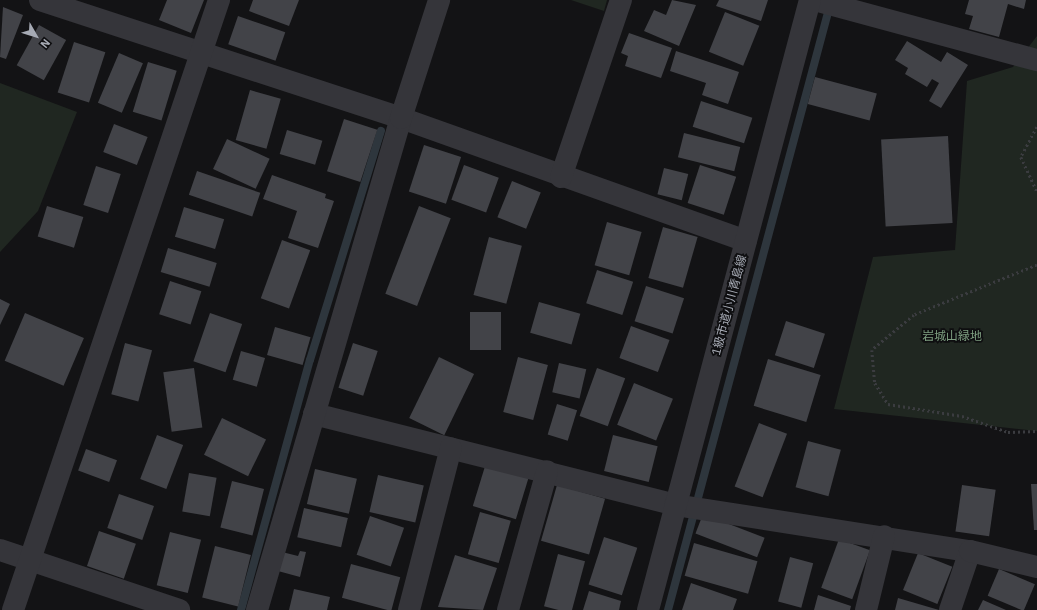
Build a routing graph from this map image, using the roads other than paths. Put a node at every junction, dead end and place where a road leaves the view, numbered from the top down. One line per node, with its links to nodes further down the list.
1 (40, 0): 7 (street)
2 (219, 0): 7 (street)
3 (440, 0): 9 (street)
4 (621, 0): 10 (street)
5 (810, 0): 11 (street, 1級市道小川青島線)
6 (814, 0): 8 (street)
7 (201, 53): 9 (street); 19 (street)
8 (1037, 60)
9 (401, 118): 10 (street); 12 (street)
10 (561, 177): 11 (street)
11 (746, 240): 15 (street, 1級市道小川青島線)
12 (314, 414): 13 (street); 23 (street)
13 (451, 448): 14 (street); 24 (street)
14 (546, 471): 15 (street); 25 (street)
15 (675, 505): 16 (street); 26 (street, 1級市道小川青島線)
16 (884, 536): 18 (street); 27 (street)
17 (0, 550): 19 (street)
18 (970, 551): 20 (street); 28 (street)
19 (30, 560): 21 (street); 22 (street)
20 (1037, 567)
21 (172, 609)
22 (13, 610)
23 (257, 610)
24 (409, 610)
25 (508, 610)
26 (648, 610)
27 (866, 610)
28 (950, 610)

